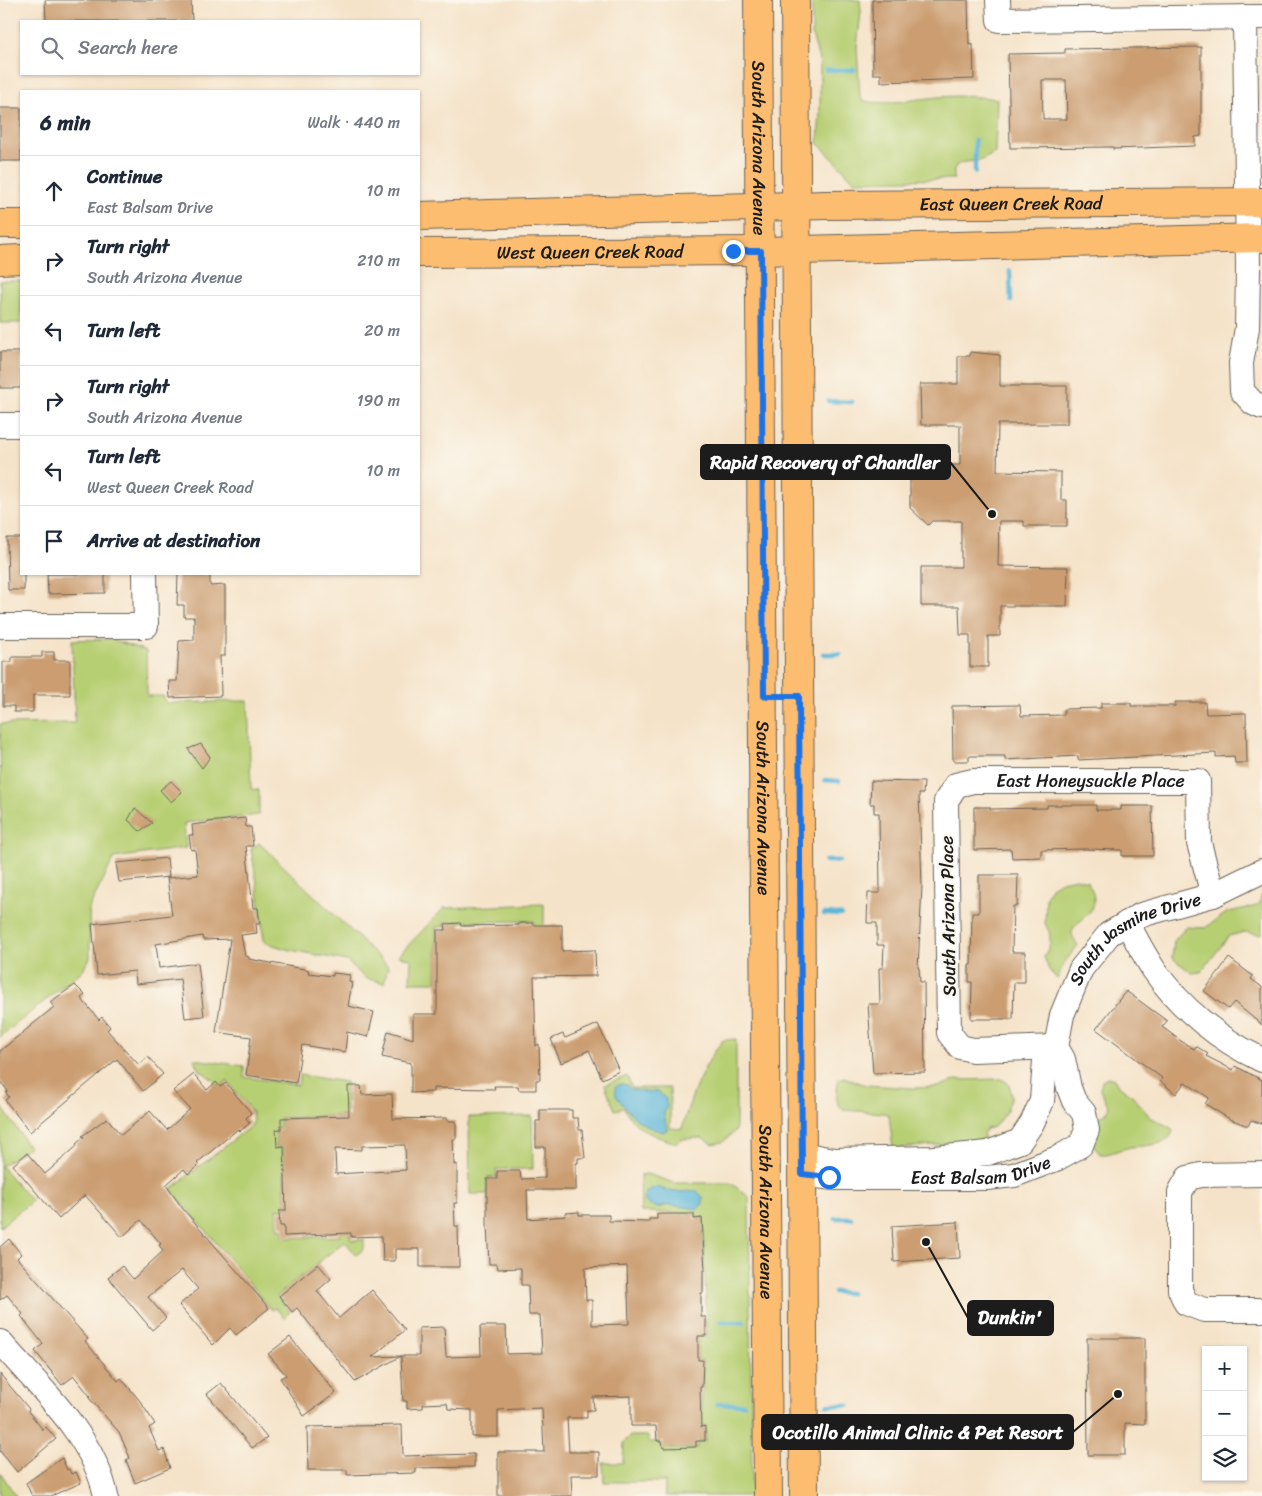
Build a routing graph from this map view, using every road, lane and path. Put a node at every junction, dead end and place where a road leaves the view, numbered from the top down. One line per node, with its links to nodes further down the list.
1 (758, 0): 6 (main road, South Arizona Avenue)
2 (795, 0): 7 (main road, South Arizona Avenue)
3 (999, 10): 4 (street)
4 (1253, 17): 5 (street)
5 (1255, 203): 7 (main road, East Queen Creek Road); 11 (street)
6 (760, 206): 7 (main road, East Queen Creek Road); 8 (main road); 13 (main road, South Arizona Avenue)
7 (797, 206): 12 (main road, South Arizona Avenue)
8 (420, 216)
9 (0, 224): 10 (main road)
10 (20, 224)
11 (1255, 238): 12 (main road); 17 (street)
12 (797, 250): 13 (main road); 25 (main road, South Arizona Avenue)
13 (761, 251): 14 (main road, West Queen Creek Road); 24 (main road, South Arizona Avenue)
14 (420, 253)
15 (20, 259): 16 (main road)
16 (0, 260)
17 (1247, 328): 18 (street); 19 (street)
18 (1262, 349)
19 (1262, 406)
20 (0, 425): 21 (street)
21 (20, 425)
22 (145, 575): 23 (street)
23 (0, 626)
24 (764, 696): 25 (main road); 38 (main road, South Arizona Avenue)
25 (799, 696): 33 (main road, South Arizona Avenue)
26 (956, 785): 28 (street, East Honeysuckle Place); 30 (street, South Arizona Place)
27 (1262, 871): 28 (street, South Jasmine Drive)
28 (1213, 895): 29 (street, South Jasmine Drive)
29 (1127, 923): 30 (street, South Jasmine Drive); 31 (street)
30 (1056, 1047): 32 (street, South Jasmine Drive)
31 (1262, 1060)
32 (1051, 1085): 33 (street, East Balsam Drive); 33 (street, East Balsam Drive)
33 (802, 1164): 39 (main road, South Arizona Avenue)
34 (1262, 1174): 35 (street)
35 (1262, 1310)
36 (0, 1342): 37 (street)
37 (106, 1496)
38 (768, 1496)
39 (804, 1496)

